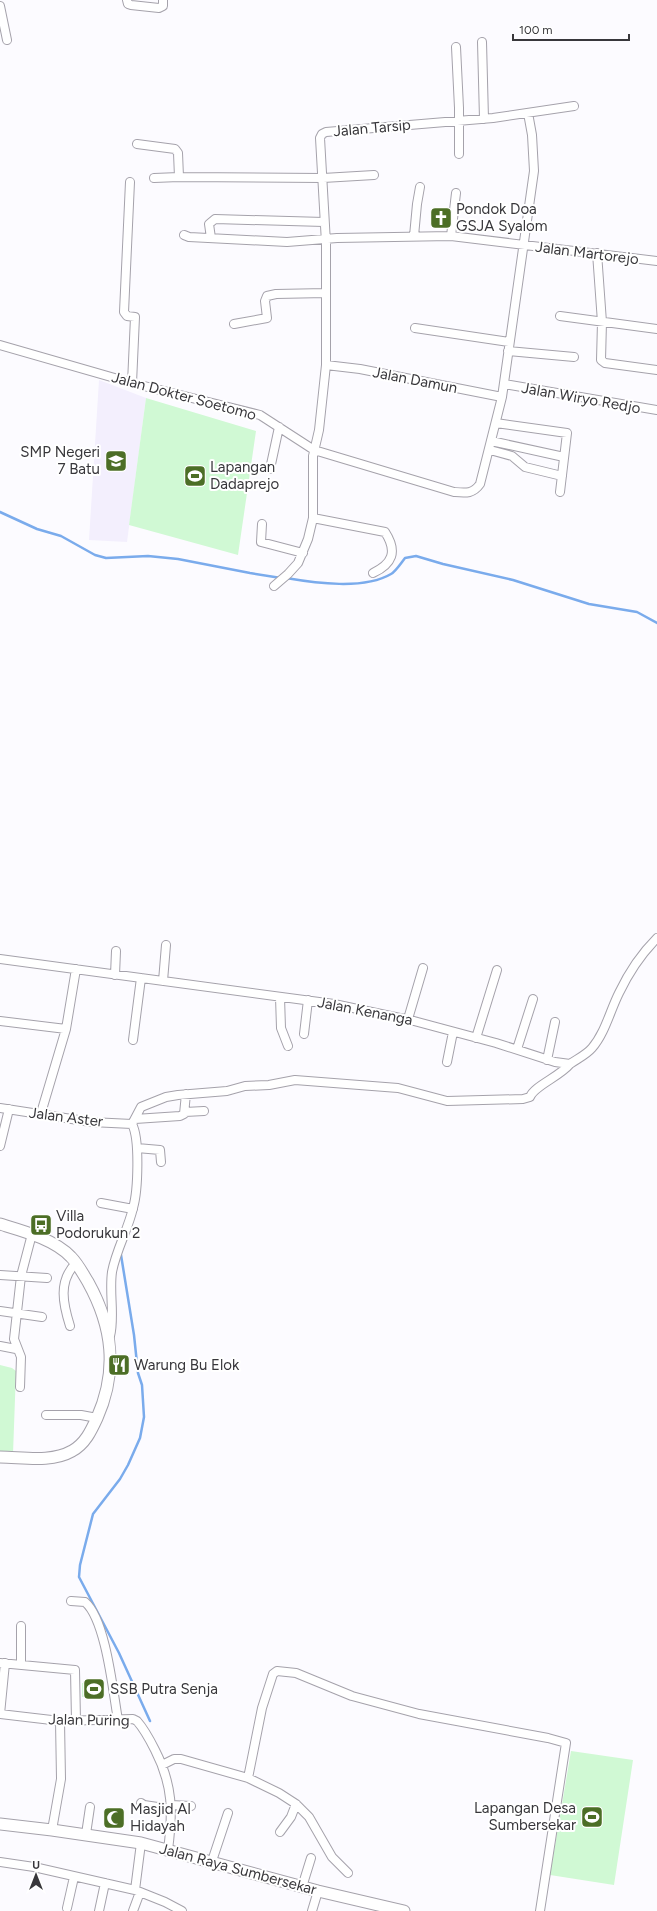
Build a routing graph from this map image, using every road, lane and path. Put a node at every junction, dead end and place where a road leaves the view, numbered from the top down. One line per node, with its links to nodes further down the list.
1 (127, 0): 2 (street)
2 (163, 0)
3 (0, 6): 4 (street)
4 (7, 40)
5 (482, 42): 9 (street)
6 (456, 47): 10 (street)
7 (574, 106): 8 (street, Jalan Tarsip)
8 (528, 113): 9 (street, Jalan Tarsip); 26 (street)
9 (484, 119): 10 (street, Jalan Tarsip)
10 (459, 121): 12 (street); 16 (street, Jalan Tarsip)
11 (137, 144): 14 (street)
12 (459, 154)
13 (374, 175): 16 (street)
14 (179, 177): 15 (street); 16 (street)
15 (154, 178)
16 (323, 178): 20 (street, Jalan Tarsip)
17 (130, 182): 40 (street)
18 (420, 187): 22 (street)
19 (456, 193): 23 (street)
20 (324, 222): 24 (street); 25 (street, Jalan Tarsip)
21 (184, 235): 24 (street, Jalan Martorejo)
22 (414, 236): 23 (street, Jalan Martorejo); 25 (street, Jalan Martorejo)
23 (451, 236): 26 (street, Jalan Martorejo)
24 (211, 238): 25 (street, Jalan Martorejo)
25 (326, 240): 29 (street, Jalan Tarsip)
26 (524, 245): 27 (street, Jalan Martorejo); 36 (street)
27 (597, 253): 28 (street, Jalan Martorejo); 31 (street)
28 (657, 261)
29 (326, 293): 32 (street); 38 (street, Jalan Tarsip)
30 (560, 316): 31 (street)
31 (602, 322): 34 (street); 39 (street)
32 (234, 324)
33 (415, 328): 36 (street)
34 (657, 329)
35 (0, 344): 40 (street, Jalan Dokter Soetomo)
36 (508, 346): 37 (street); 41 (street)
37 (574, 356)
38 (326, 365): 42 (street, Jalan Damun); 47 (street, Jalan Tarsip)
39 (657, 370)
40 (132, 383): 45 (street, Jalan Dokter Soetomo)
41 (504, 384): 42 (street); 43 (street, Jalan Wiryo Redjo)
42 (502, 397): 44 (street)
43 (657, 410)
44 (496, 423): 46 (street); 49 (street)
45 (279, 427): 47 (street, Jalan Dokter Soetomo); 50 (street)
46 (491, 442): 48 (street); 49 (street)
47 (314, 450): 48 (street, Jalan Dokter Soetomo); 53 (street, Jalan Tarsip)
48 (490, 450): 51 (street)
49 (564, 456): 51 (street)
50 (270, 469)
51 (562, 476): 52 (street)
52 (560, 492)
53 (313, 518): 55 (street, Jalan Tarsip); 56 (street)
54 (262, 524): 55 (street)
55 (303, 553): 57 (street, Jalan Tarsip)
56 (373, 573)
57 (277, 583)
58 (657, 938): 83 (street)
59 (166, 945): 67 (street)
60 (116, 951): 65 (street)
61 (0, 959): 63 (street, Jalan Kenanga)
62 (423, 968): 71 (street)
63 (76, 969): 65 (street, Jalan Kenanga); 74 (street)
64 (497, 970): 77 (street)
65 (115, 975): 66 (street, Jalan Kenanga)
66 (141, 978): 67 (street, Jalan Kenanga); 78 (street)
67 (163, 981): 68 (street, Jalan Kenanga)
68 (280, 997): 70 (street, Jalan Kenanga); 79 (street)
69 (533, 999): 80 (street)
70 (308, 1000): 71 (street, Jalan Kenanga); 76 (street)
71 (408, 1019): 75 (street, Jalan Kenanga)
72 (0, 1021): 74 (street)
73 (555, 1022): 81 (street)
74 (66, 1029): 89 (street)
75 (453, 1032): 77 (street, Jalan Kenanga); 82 (street)
76 (304, 1034)
77 (476, 1038): 80 (street, Jalan Kenanga)
78 (132, 1040)
79 (288, 1046)
80 (517, 1049): 81 (street, Jalan Kenanga)
81 (547, 1060): 83 (street, Jalan Kenanga)
82 (447, 1062)
83 (570, 1064): 84 (street)
84 (186, 1094): 87 (street); 90 (street)
85 (0, 1108): 86 (street, Jalan Aster)
86 (9, 1109): 89 (street, Jalan Aster); 91 (street)
87 (185, 1112): 88 (street, Jalan Aster); 90 (street, Jalan Aster)
88 (204, 1112)
89 (41, 1113): 90 (street, Jalan Aster)
90 (134, 1121): 92 (street)
91 (0, 1146)
92 (137, 1148): 93 (street); 95 (street)
93 (161, 1162)
94 (101, 1203): 95 (street)
95 (133, 1209): 106 (street)
96 (0, 1224): 97 (main road)
97 (32, 1234): 98 (main road); 100 (street)
98 (76, 1263): 105 (street); 106 (main road)
99 (0, 1275): 100 (street)
100 (21, 1276): 101 (street); 103 (street)
101 (47, 1278)
102 (0, 1311): 103 (street)
103 (18, 1313): 104 (street); 108 (street)
104 (42, 1317)
105 (70, 1326)
106 (109, 1339): 111 (main road)
107 (0, 1346): 108 (street)
108 (16, 1349): 109 (street)
109 (20, 1387)
110 (46, 1415): 111 (street)
111 (97, 1418): 112 (main road)
112 (0, 1457)
113 (71, 1601): 118 (street)
114 (21, 1626): 116 (street)
115 (2, 1663): 116 (street); 117 (street)
116 (21, 1665): 120 (street)
117 (0, 1714): 119 (street, Jalan Puring)
118 (118, 1720): 120 (street, Jalan Puring); 121 (street, Jalan Puring)
119 (60, 1721): 120 (street, Jalan Puring); 130 (street)
120 (76, 1721)
121 (162, 1765): 122 (street); 127 (street, Jalan Puring)
122 (248, 1778): 124 (street); 150 (street)
123 (141, 1803): 127 (street)
124 (296, 1804): 131 (street); 138 (street)
125 (191, 1806): 127 (street)
126 (90, 1807): 132 (street)
127 (171, 1807): 134 (street, Jalan Puring)
128 (228, 1813): 136 (street)
129 (0, 1824): 130 (main road, Jalan Raya Sumbersekar)
130 (52, 1830): 132 (main road, Jalan Raya Sumbersekar)
131 (280, 1832)
132 (86, 1834): 133 (main road, Jalan Raya Sumbersekar)
133 (141, 1843): 134 (main road, Jalan Raya Sumbersekar); 142 (street)
134 (168, 1850): 136 (main road, Jalan Raya Sumbersekar)
135 (311, 1858): 141 (street)
136 (212, 1861): 141 (main road, Jalan Raya Sumbersekar)
137 (0, 1862): 139 (street)
138 (348, 1873)
139 (74, 1876): 140 (street); 144 (street)
140 (105, 1883): 142 (street); 145 (street)
141 (302, 1887): 143 (main road, Jalan Raya Sumbersekar)
142 (137, 1891): 146 (street); 147 (street)
143 (318, 1891): 148 (street); 149 (main road, Jalan Raya Sumbersekar)
144 (67, 1908)
145 (99, 1911)
146 (133, 1911)
147 (182, 1911)
148 (312, 1911)
149 (404, 1911)
150 (540, 1911)

